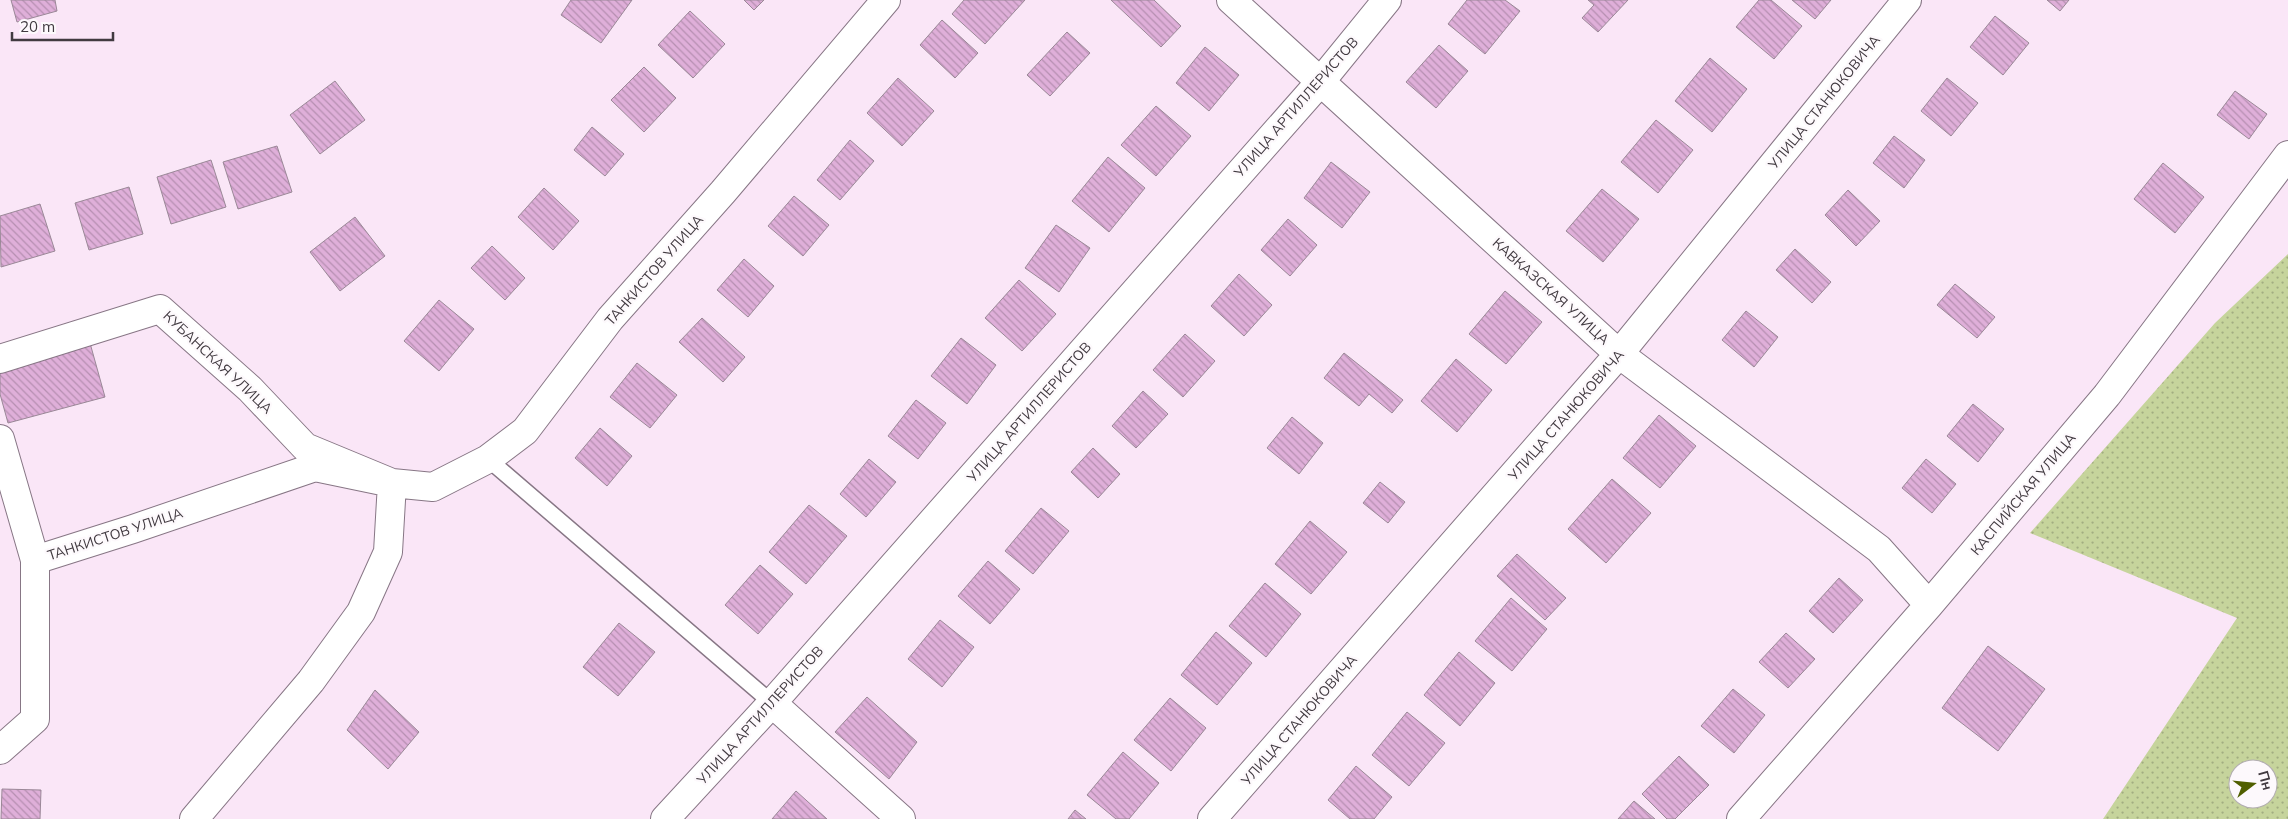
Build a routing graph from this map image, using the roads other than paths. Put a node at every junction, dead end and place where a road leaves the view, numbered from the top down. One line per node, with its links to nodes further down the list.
1 (886, 0): 10 (street, ТАНКИСТОВ УЛИЦА)
2 (1231, 0): 5 (street, КАВКАЗСКАЯ УЛИЦА)
3 (1388, 0): 5 (street, УЛИЦА АРТИЛЛЕРИСТОВ)
4 (1907, 0): 7 (street, УЛИЦА СТАНЮКОВИЧА)
5 (1321, 81): 7 (street, КАВКАЗСКАЯ УЛИЦА); 14 (street, УЛИЦА АРТИЛЛЕРИСТОВ)
6 (2288, 155): 13 (street, КАСПИЙСКАЯ УЛИЦА)
7 (1619, 354): 13 (street, КАВКАЗСКАЯ УЛИЦА); 19 (street, УЛИЦА СТАНЮКОВИЧА)
8 (0, 358): 11 (street, КУБАНСКАЯ УЛИЦА)
9 (0, 439): 12 (street)
10 (488, 459): 11 (street, ТАНКИСТОВ УЛИЦА); 14 (lane)
11 (392, 483): 12 (street, ТАНКИСТОВ УЛИЦА); 16 (street)
12 (35, 560): 15 (street, ТАНКИСТОВ УЛИЦА)
13 (1929, 605): 20 (street, КАСПИЙСКАЯ УЛИЦА)
14 (772, 703): 17 (street, УЛИЦА АРТИЛЛЕРИСТОВ); 18 (street)
15 (0, 750)
16 (194, 819)
17 (665, 819)
18 (902, 819)
19 (1212, 819)
20 (1741, 819)

